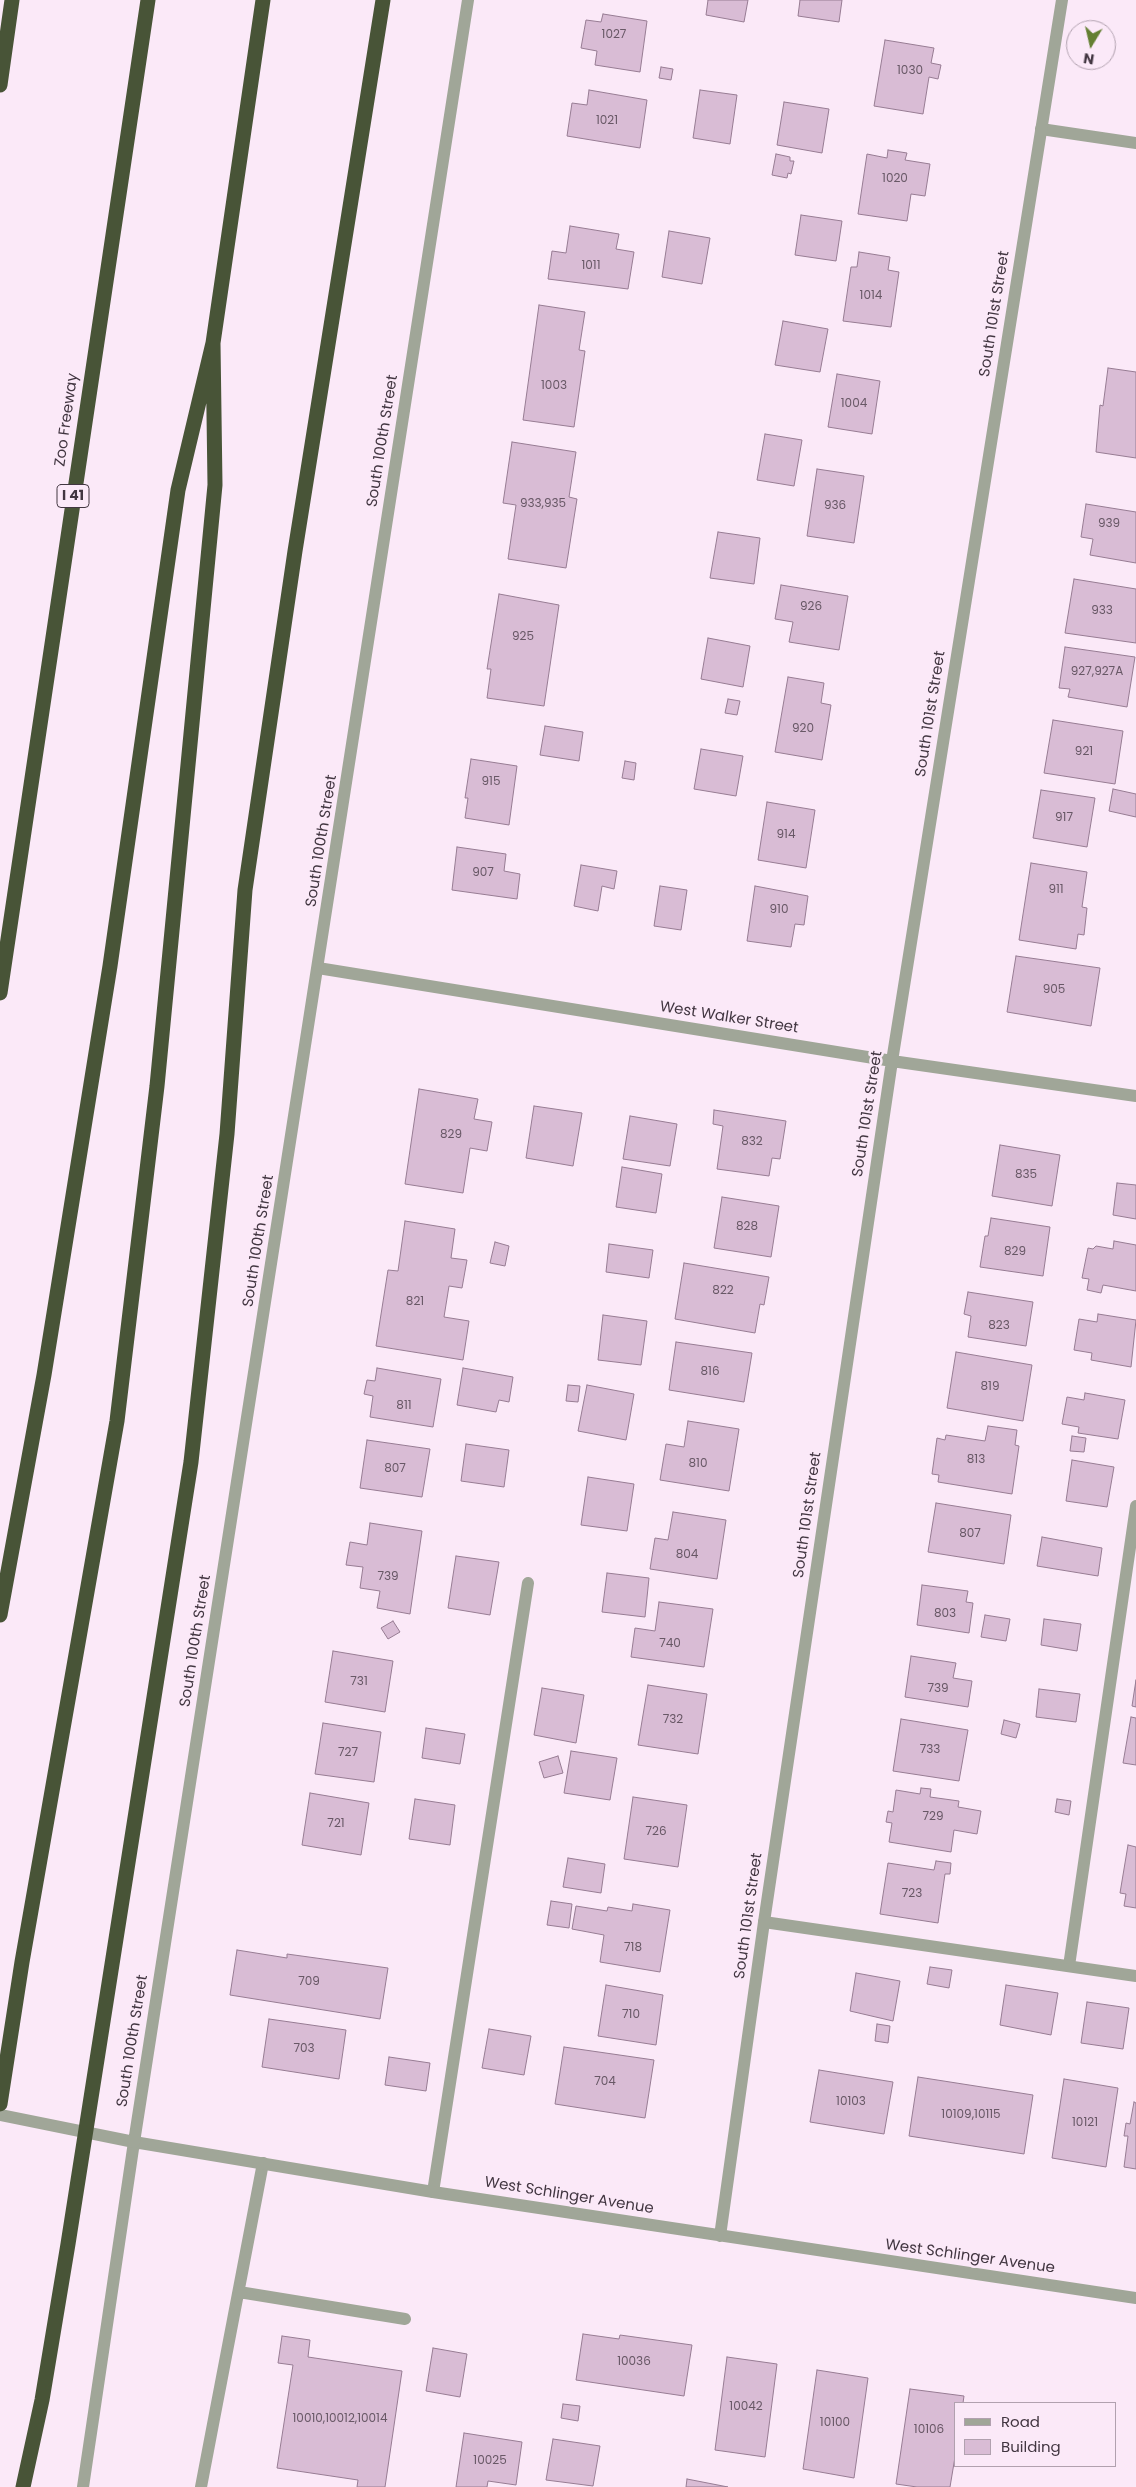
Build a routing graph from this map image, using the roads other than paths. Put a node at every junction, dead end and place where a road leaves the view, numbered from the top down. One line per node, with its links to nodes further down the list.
1 (12, 0): 7 (highway)
2 (148, 0): 12 (highway, Zoo Freeway / I 41)
3 (264, 0): 10 (highway)
4 (383, 0): 30 (highway)
5 (468, 0): 11 (street, South 100th Street)
6 (1062, 0): 8 (street, South 101st Street)
7 (0, 85)
8 (1041, 129): 9 (street); 13 (street, South 101st Street)
9 (1136, 143)
10 (213, 343): 17 (highway); 21 (highway)
11 (318, 968): 13 (street, West Walker Street); 23 (street, South 100th Street)
12 (0, 993)
13 (892, 1061): 14 (street, West Walker Street); 18 (street, South 101st Street)
14 (1136, 1096)
15 (1136, 1506): 19 (street)
16 (528, 1583): 25 (street)
17 (0, 1615)
18 (764, 1922): 19 (street); 26 (street, South 101st Street)
19 (1069, 1966): 20 (street)
20 (1136, 1976)
21 (0, 2104)
22 (0, 2115): 23 (street, West Schlinger Avenue)
23 (134, 2142): 24 (street, West Schlinger Avenue); 31 (street, South 100th Street)
24 (263, 2163): 25 (street, West Schlinger Avenue); 27 (street)
25 (433, 2192): 26 (street, West Schlinger Avenue)
26 (720, 2236): 28 (street, West Schlinger Avenue)
27 (239, 2292): 29 (street); 32 (street)
28 (1136, 2298)
29 (405, 2319)
30 (23, 2487)
31 (83, 2487)
32 (201, 2487)

